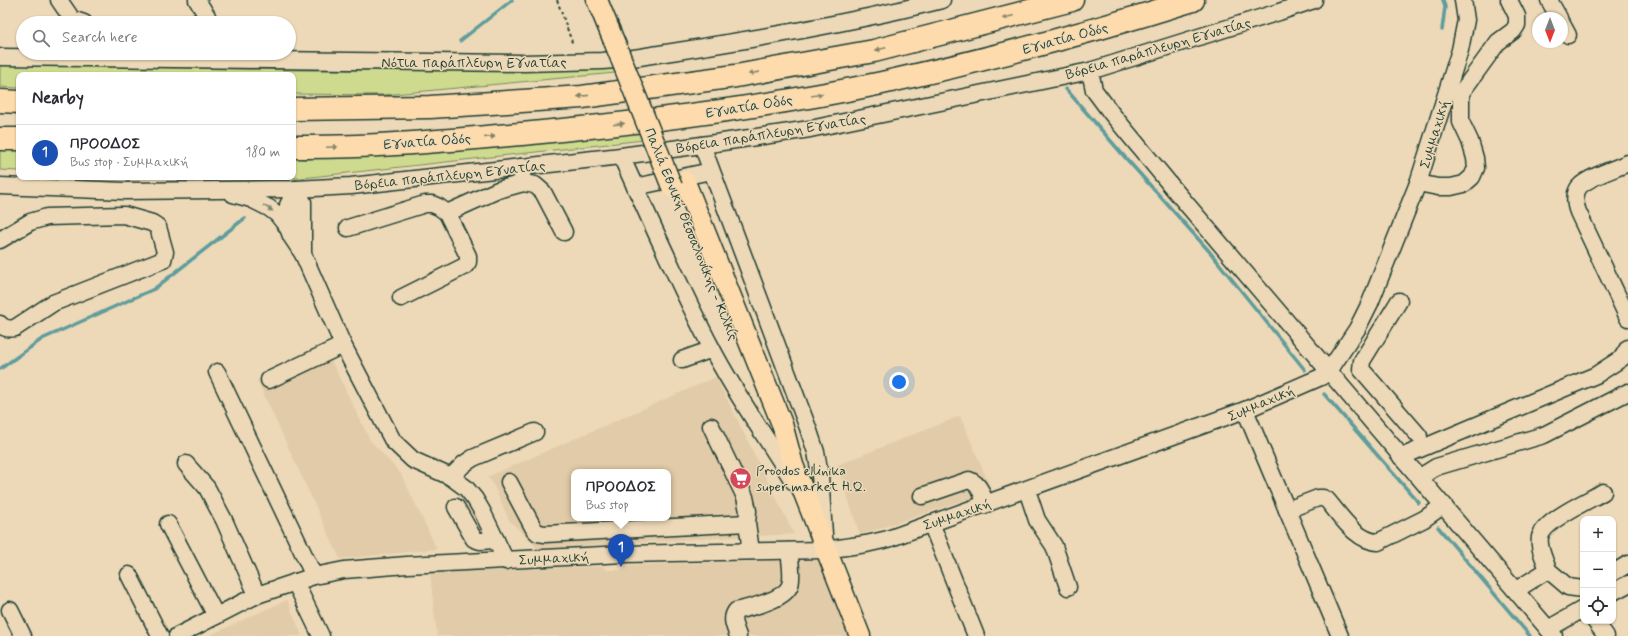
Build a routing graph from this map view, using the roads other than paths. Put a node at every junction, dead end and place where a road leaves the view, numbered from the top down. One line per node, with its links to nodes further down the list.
1 (59, 0): 13 (street)
2 (197, 0): 14 (street)
3 (597, 0): 15 (main road, Παλιά Εθνική Θεσσαλονίκης - Κιλκίς)
4 (611, 0): 15 (main road, Παλιά Εθνική Θεσσαλονίκης - Κιλκίς)
5 (942, 0): 18 (street, Νότια παράπλευρη Εγνατίας)
6 (1072, 0): 22 (highway, one-way to 22)
7 (1193, 0): 26 (highway, Εγνατία Οδός, one-way to 7)
8 (1314, 0): 19 (street, Βόρεια παράπλευρη Εγνατίας)
9 (1463, 0): 32 (street, Συμμαχική)
10 (1509, 0): 32 (street)
11 (1549, 0): 12 (street)
12 (1556, 12)
13 (71, 16)
14 (207, 16)
15 (622, 44): 73 (main road, Παλιά Εθνική Θεσσαλονίκης - Κιλκίς)
16 (0, 57): 17 (street, Νότια παράπλευρη Εγνατίας)
17 (16, 57)
18 (225, 60)
19 (1090, 71): 25 (street, Βόρεια παράπλευρη Εγνατίας); 55 (street)
20 (0, 102): 21 (highway)
21 (16, 102)
22 (296, 109)
23 (0, 139): 24 (highway)
24 (16, 139)
25 (702, 145): 27 (street, Βόρεια παράπλευρη Εγνατίας); 30 (street)
26 (296, 147)
27 (621, 156): 29 (street, Βόρεια παράπλευρη Εγνατίας); 34 (street)
28 (1628, 163): 49 (street)
29 (521, 167): 31 (street); 35 (street, Βόρεια παράπλευρη Εγνατίας)
30 (711, 171): 34 (street); 83 (street)
31 (523, 183): 39 (street); 44 (street)
32 (1418, 183): 55 (street, Συμμαχική)
33 (0, 186): 36 (street, Βόρεια παράπλευρη Εγνατίας)
34 (635, 187): 53 (street)
35 (296, 189): 37 (street, Βόρεια παράπλευρη Εγνατίας); 42 (street); 46 (street)
36 (72, 190): 38 (street, Βόρεια παράπλευρη Εγνατίας); 41 (street)
37 (218, 190): 38 (street, Βόρεια παράπλευρη Εγνατίας); 42 (street, one-way to 42)
38 (125, 191): 40 (street)
39 (447, 212): 43 (street); 47 (street)
40 (124, 215): 41 (street); 50 (street)
41 (70, 216): 45 (street)
42 (288, 228): 46 (street)
43 (348, 228)
44 (564, 232)
45 (0, 240)
46 (303, 254): 51 (street)
47 (401, 298)
48 (1399, 301): 59 (street)
49 (1628, 318)
50 (0, 324)
51 (343, 345): 57 (street); 67 (street)
52 (1628, 348): 65 (street)
53 (712, 349): 54 (street); 73 (street)
54 (682, 360)
55 (1329, 371): 60 (street, Συμμαχική); 61 (street)
56 (218, 372): 92 (street)
57 (269, 380)
58 (1628, 392): 68 (street)
59 (1382, 394): 61 (street); 64 (street)
60 (1245, 410): 70 (street, Συμμαχική); 77 (street)
61 (1362, 410): 65 (street)
62 (711, 426): 78 (street)
63 (535, 432): 67 (street)
64 (1419, 436)
65 (1401, 457): 68 (street)
66 (186, 464): 99 (street)
67 (451, 477): 82 (street)
68 (1420, 477): 75 (street)
69 (509, 482): 81 (street)
70 (1027, 490): 74 (street, Συμμαχική); 95 (street)
71 (1603, 492): 89 (street)
72 (922, 496): 74 (street)
73 (808, 505): 83 (main road, Παλιά Εθνική Θεσσαλονίκης - Κιλκίς)
74 (985, 505): 79 (street, Συμμαχική)
75 (1444, 505): 77 (street); 97 (street)
76 (456, 507): 82 (street)
77 (1287, 510): 112 (street)
78 (747, 523): 81 (street); 84 (street)
79 (931, 523): 83 (street, Συμμαχική); 111 (street)
80 (168, 524): 102 (street)
81 (622, 529): 86 (street)
82 (496, 540): 87 (street)
83 (825, 550): 85 (street, Συμμαχική); 110 (main road, Παλιά Εθνική Θεσσαλονίκης - Κιλκίς)
84 (751, 551): 85 (street, Συμμαχική); 86 (street, Συμμαχική)
85 (790, 551): 109 (street)
86 (624, 554): 87 (street, Συμμαχική)
87 (506, 561): 92 (street, Συμμαχική)
88 (1628, 564): 90 (street)
89 (1548, 570): 96 (street); 97 (street)
90 (1616, 571)
91 (129, 575): 106 (street)
92 (314, 576): 93 (street, Συμμαχική)
93 (295, 582): 99 (street, Συμμαχική); 108 (street)
94 (1628, 584): 98 (street)
95 (1068, 587)
96 (1580, 589)
97 (1516, 590): 104 (street)
98 (1616, 590)
99 (257, 595): 102 (street, Συμμαχική)
100 (10, 610): 105 (street)
101 (1580, 611): 104 (street)
102 (216, 616): 107 (street, Συμμαχική)
103 (1597, 624): 113 (street)
104 (1551, 632)
105 (23, 636)
106 (160, 636)
107 (177, 636)
108 (321, 636)
109 (738, 636)
110 (860, 636)
111 (976, 636)
112 (1340, 636)
113 (1606, 636)

